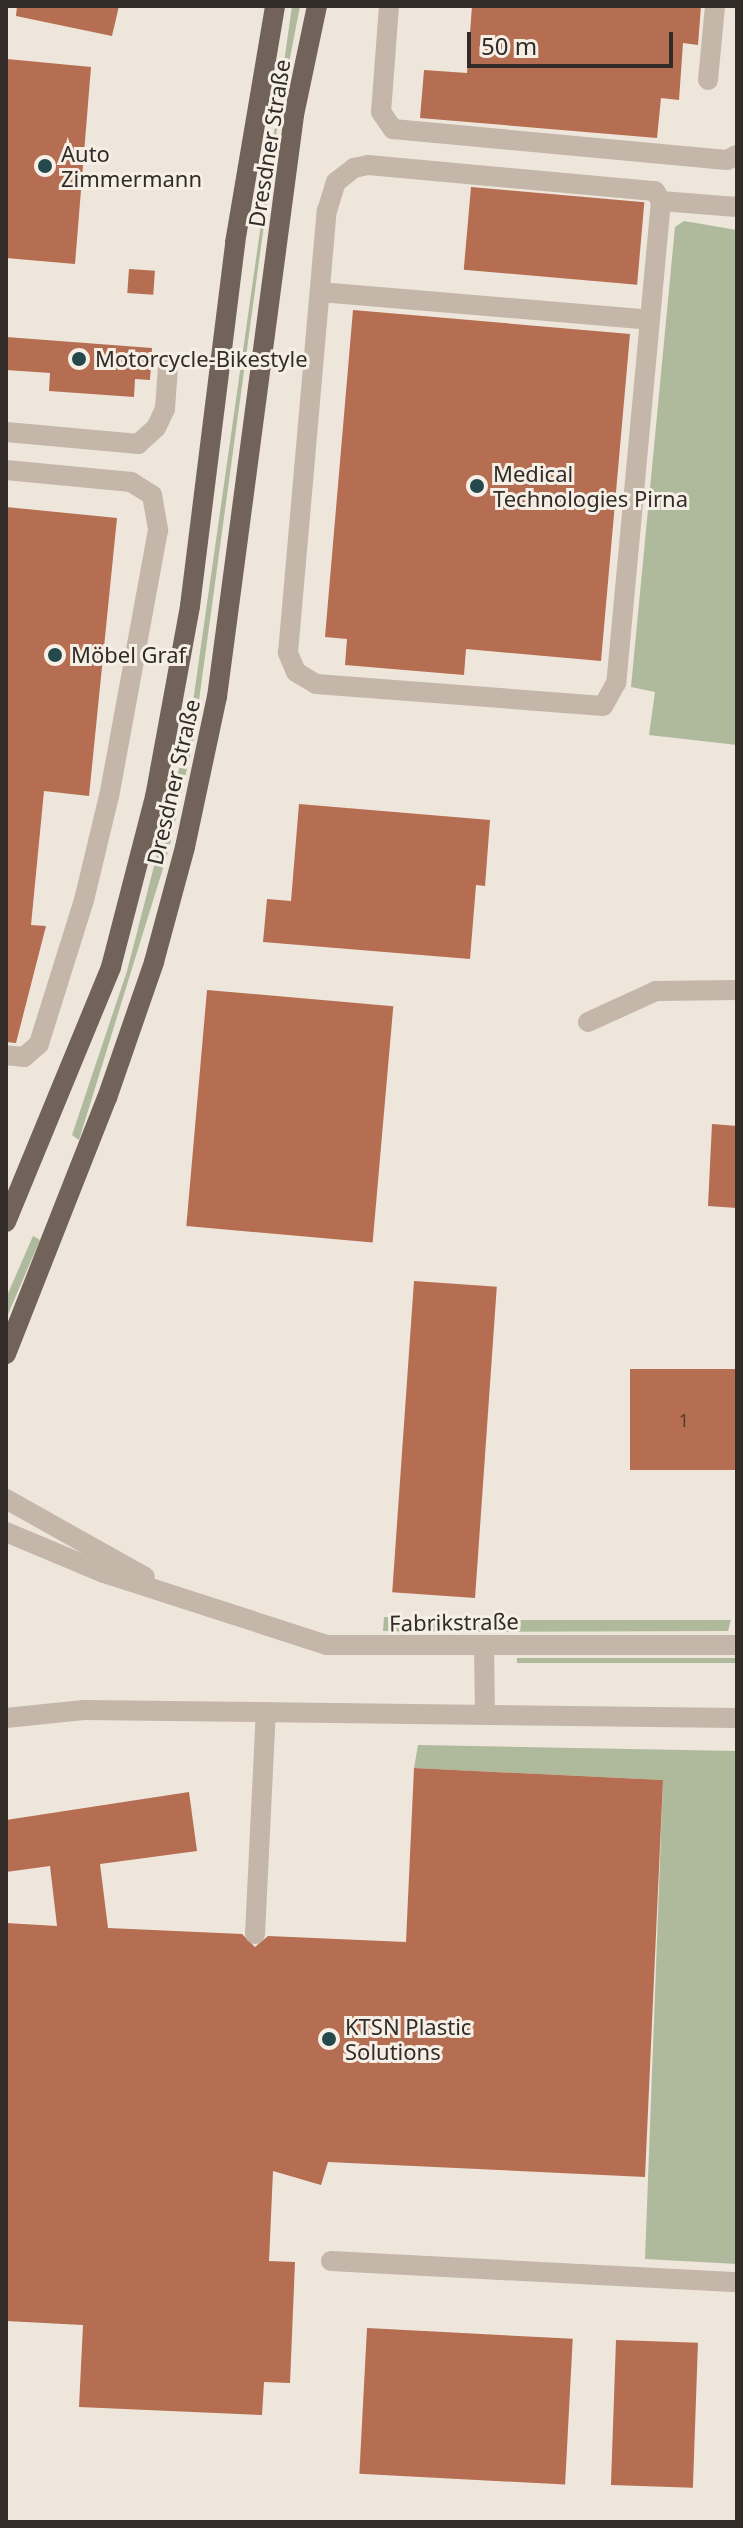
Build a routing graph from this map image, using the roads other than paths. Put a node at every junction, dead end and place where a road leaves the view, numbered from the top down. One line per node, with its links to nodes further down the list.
1 (275, 6): 17 (main road, Dresdner Straße)
2 (317, 6): 18 (main road, Dresdner Straße)
3 (389, 6): 6 (street)
4 (715, 6): 5 (street)
5 (708, 80)
6 (737, 155)
7 (661, 201): 8 (street); 9 (street); 10 (street)
8 (737, 207)
9 (320, 292): 10 (street); 10 (street)
10 (650, 320)
11 (168, 367): 12 (street)
12 (6, 432)
13 (6, 470): 16 (street)
14 (737, 990): 15 (street)
15 (588, 1022)
16 (6, 1055)
17 (6, 1222)
18 (6, 1354)
19 (6, 1499): 21 (street, Fabrikstraße)
20 (7, 1534): 21 (street, Fabrikstraße)
21 (180, 1596): 22 (street, Fabrikstraße)
22 (484, 1645): 23 (street, Fabrikstraße); 25 (street)
23 (737, 1645)
24 (266, 1712): 25 (street); 26 (street); 28 (street)
25 (485, 1714): 27 (street)
26 (6, 1718)
27 (737, 1718)
28 (255, 1934)
29 (331, 2261): 30 (street)
30 (737, 2282)

